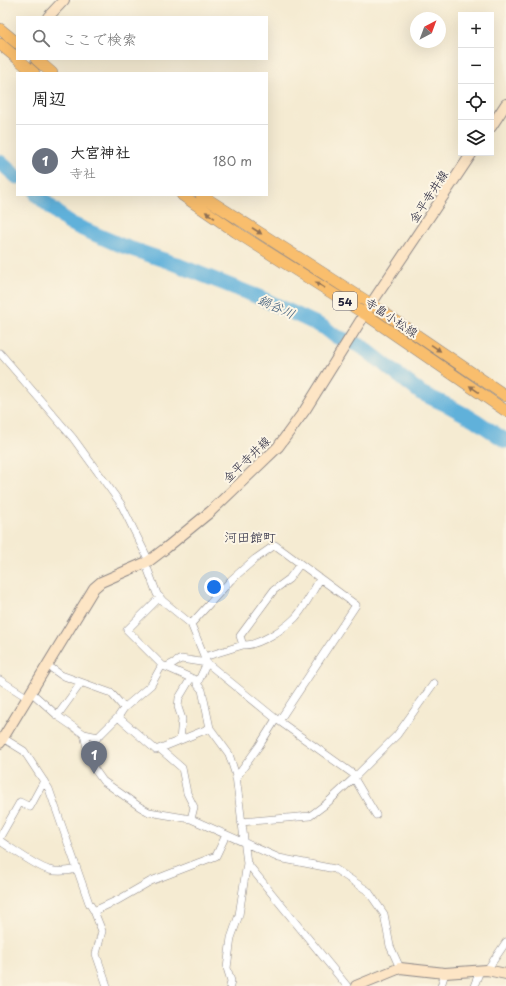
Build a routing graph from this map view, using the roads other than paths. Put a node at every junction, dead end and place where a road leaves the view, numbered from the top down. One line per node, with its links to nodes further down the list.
1 (64, 0): 2 (main road)
2 (49, 16)
3 (0, 29): 4 (main road)
4 (16, 42)
5 (0, 44): 6 (main road)
6 (16, 56)
7 (20, 60): 9 (main road)
8 (37, 60): 10 (main road)
9 (33, 72)
10 (51, 72)
11 (506, 104): 12 (main road)
12 (494, 122)
13 (470, 156): 16 (main road, 金平寺井線)
14 (183, 196): 16 (main road, 寺畠小松線 / 54, one-way to 14)
15 (202, 196): 16 (main road, 寺畠小松線 / 54, one-way to 16)
16 (368, 309): 18 (main road, 寺畠小松線 / 54, one-way to 18); 19 (main road, 寺畠小松線 / 54, one-way to 16); 20 (main road, 金平寺井線)
17 (0, 353): 20 (street)
18 (506, 396)
19 (506, 411)
20 (147, 562): 23 (street); 27 (main road, 金平寺井線)
21 (300, 564): 22 (street); 24 (street); 25 (street)
22 (320, 579): 25 (street); 38 (street)
23 (160, 597): 24 (street); 28 (street)
24 (191, 624): 26 (street)
25 (243, 645): 26 (street)
26 (205, 660): 28 (street); 31 (street); 38 (street)
27 (47, 665): 32 (street); 34 (main road, 金平寺井線)
28 (164, 666): 29 (street); 35 (street)
29 (191, 678): 31 (street); 43 (street)
30 (0, 680): 34 (street)
31 (199, 681): 39 (street)
32 (81, 683): 35 (street); 36 (street)
33 (434, 683): 46 (street)
34 (30, 695): 36 (street); 42 (main road, 金平寺井線)
35 (124, 708): 37 (street)
36 (57, 716): 40 (street)
37 (118, 717): 41 (street); 45 (street)
38 (278, 720): 46 (street); 47 (street)
39 (210, 728): 43 (street); 47 (street)
40 (84, 734): 41 (street); 44 (street)
41 (98, 737): 44 (street)
42 (1, 740): 48 (street)
43 (180, 740): 45 (street)
44 (87, 748): 50 (street)
45 (160, 749): 50 (street)
46 (355, 777): 49 (street); 51 (street)
47 (236, 778): 51 (street)
48 (44, 781): 53 (street); 57 (street)
49 (376, 814)
50 (191, 819): 52 (street)
51 (241, 822): 55 (street)
52 (226, 835): 55 (street); 58 (street)
53 (0, 837)
54 (0, 841): 57 (street)
55 (243, 842): 56 (street); 60 (street)
56 (247, 863): 65 (street); 66 (street)
57 (77, 869): 58 (street)
58 (94, 911): 64 (street)
59 (506, 942): 61 (street)
60 (400, 968): 62 (main road); 67 (main road)
61 (484, 971): 62 (main road); 63 (main road); 69 (street)
62 (445, 973): 68 (street)
63 (506, 974)
64 (107, 986)
65 (230, 986)
66 (347, 986)
67 (356, 986)
68 (440, 986)
69 (474, 986)

